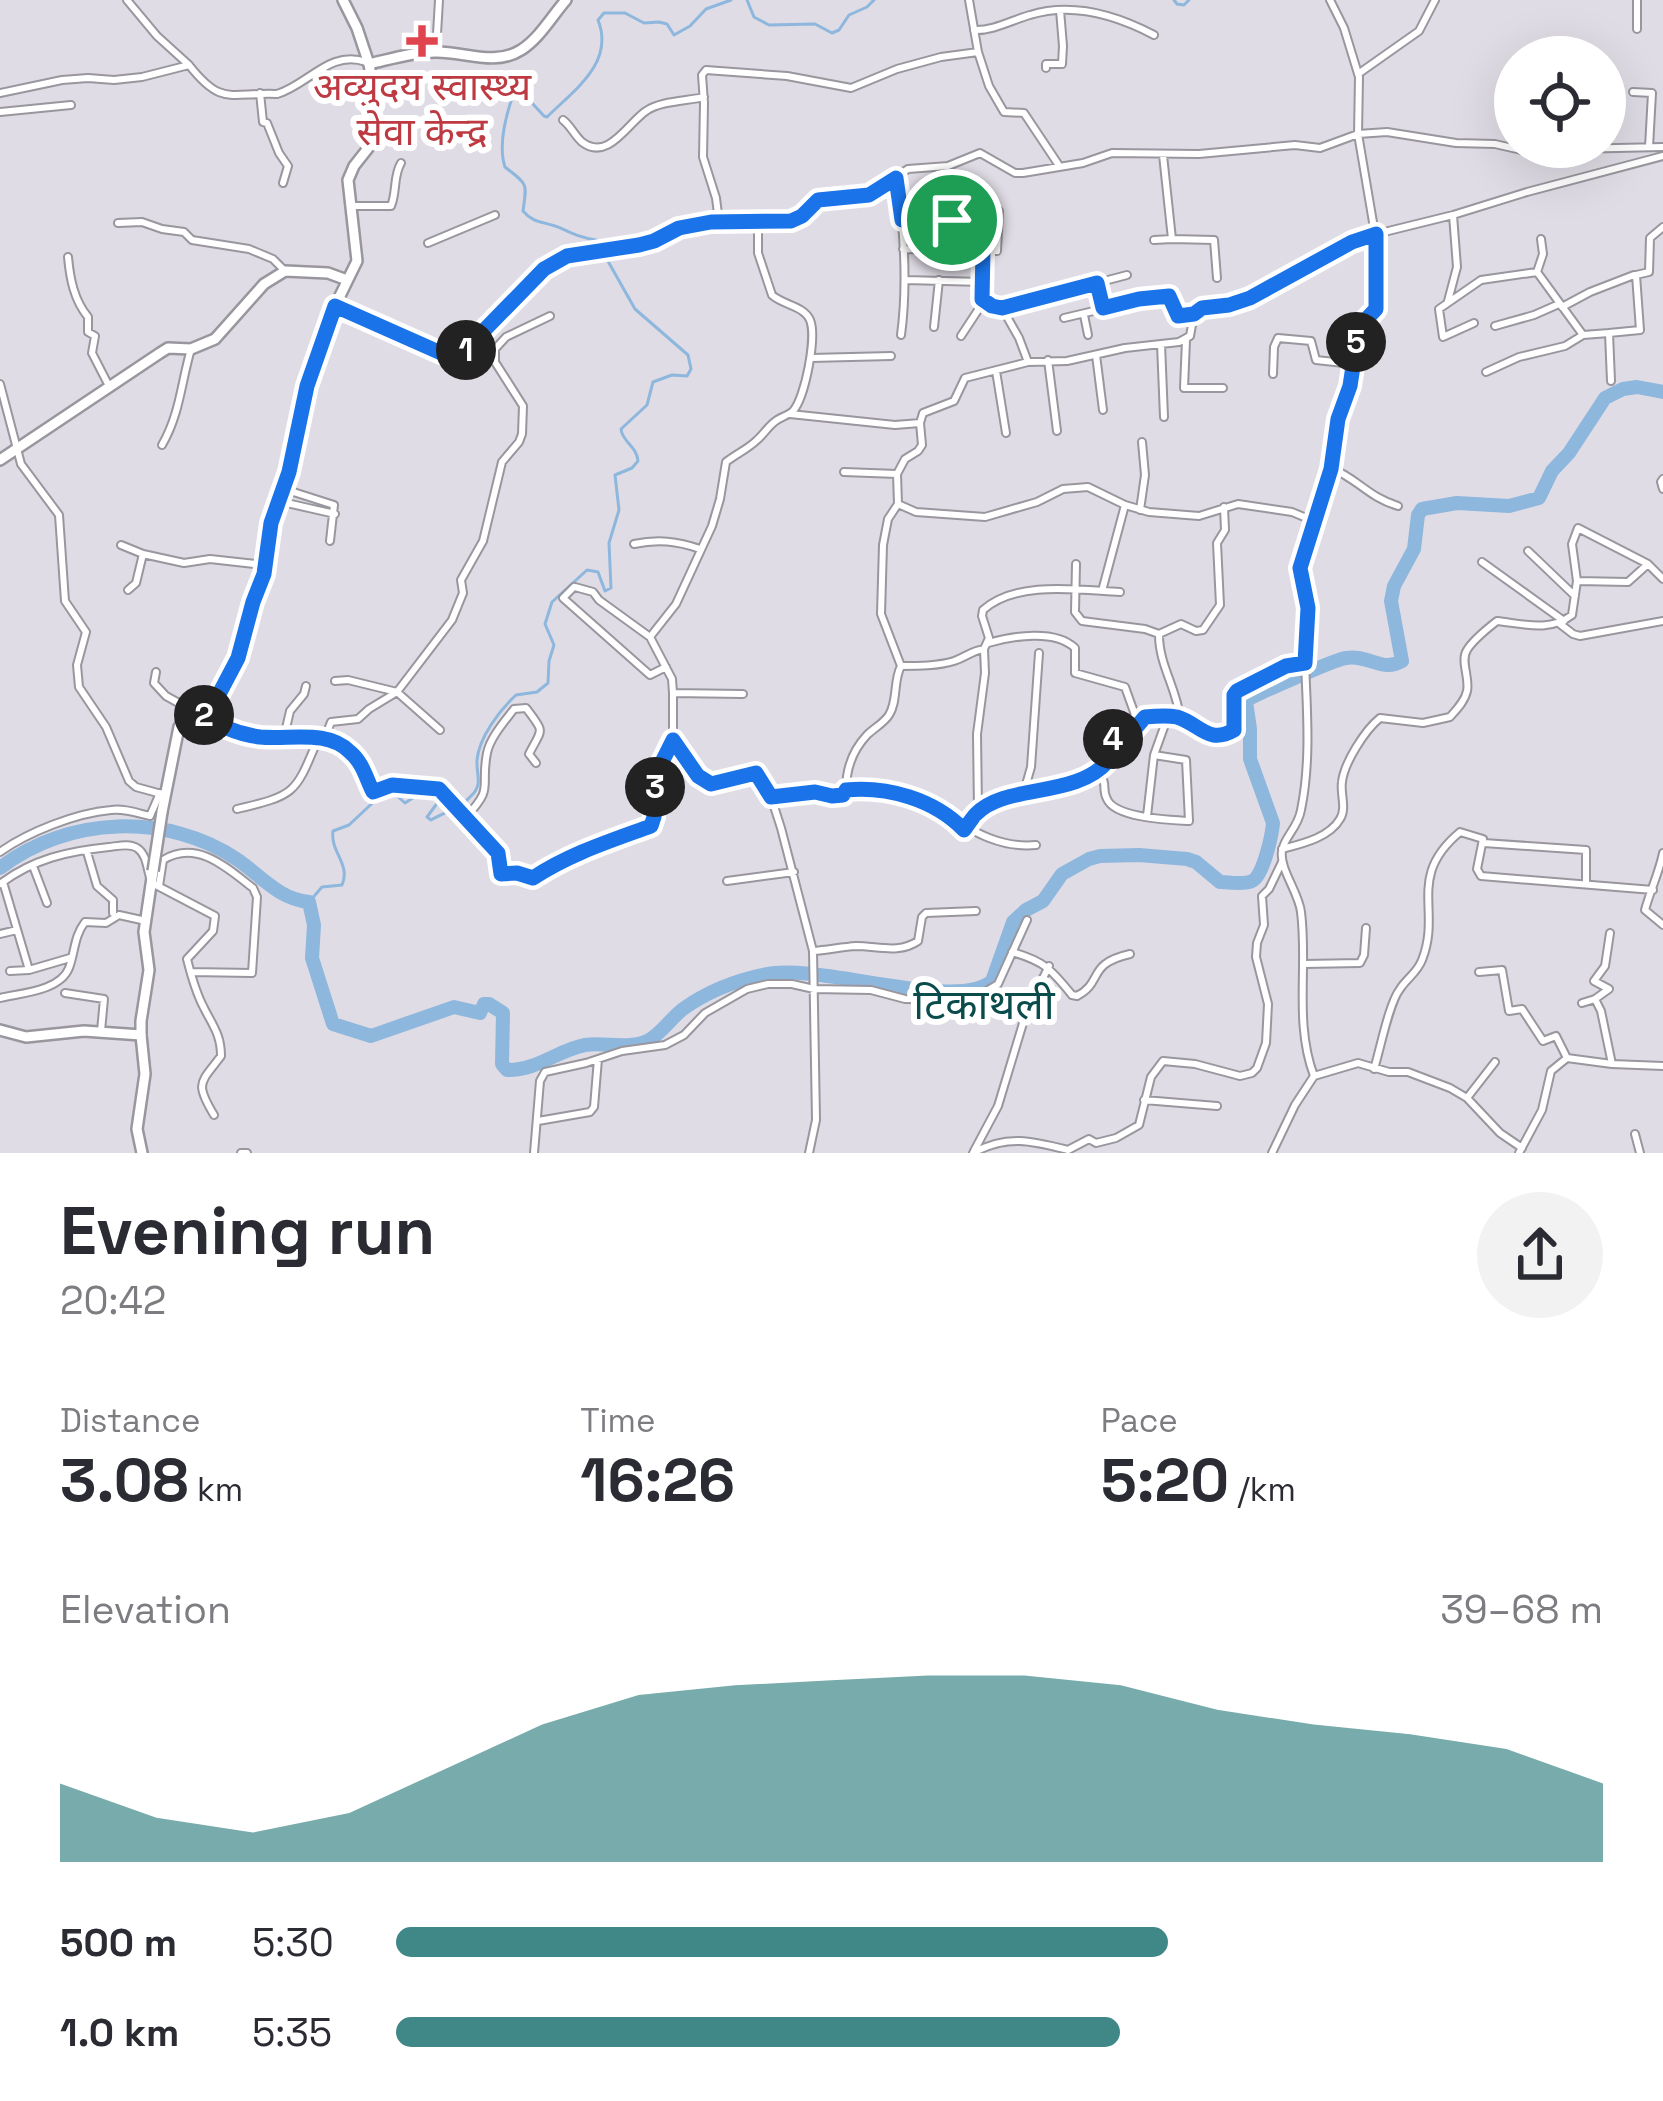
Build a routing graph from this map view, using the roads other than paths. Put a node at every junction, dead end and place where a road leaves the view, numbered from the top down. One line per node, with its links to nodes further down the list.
1 (127, 0): 15 (street)
2 (343, 0): 16 (main road)
3 (439, 0): 13 (street)
4 (566, 0): 13 (main road)
5 (969, 0): 11 (street)
6 (1330, 0): 18 (street)
7 (1435, 0): 18 (street)
8 (1637, 0): 10 (street)
9 (1060, 10): 11 (street); 12 (street); 17 (street)
10 (1636, 28)
11 (974, 30): 14 (street)
12 (1154, 34)
13 (436, 52): 16 (main road)
14 (977, 52): 22 (street); 32 (street)
15 (189, 64): 20 (street); 21 (street)
16 (369, 64): 21 (street); 35 (main road)
17 (1046, 68)
18 (1358, 74): 26 (street)
19 (1633, 92): 27 (street)
20 (0, 93)
21 (260, 93): 34 (street)
22 (704, 97): 25 (street); 40 (street)
23 (71, 105): 24 (street)
24 (0, 112)
25 (563, 120)
26 (1358, 134): 27 (street); 29 (street); 44 (street)
27 (1649, 147): 28 (street)
28 (1663, 147)
29 (1163, 155): 32 (street); 45 (street)
30 (1663, 156): 38 (street)
31 (400, 164): 35 (street)
32 (1058, 165): 33 (street)
33 (896, 178): 39 (street); 42 (street)
34 (283, 183)
35 (352, 206): 58 (main road)
36 (999, 211): 51 (street)
37 (495, 215): 48 (street)
38 (1453, 215): 44 (street); 64 (street)
39 (902, 220): 49 (street); 50 (street)
40 (719, 222): 42 (street); 73 (street)
41 (118, 223): 53 (street)
42 (758, 223): 88 (street)
43 (1663, 227): 55 (street)
44 (1376, 234): 70 (street); 91 (street)
45 (1172, 239): 47 (street); 57 (street)
46 (1541, 239): 54 (street)
47 (1154, 240)
48 (428, 243)
49 (903, 249): 50 (street); 59 (street)
50 (954, 249): 51 (street)
51 (983, 250): 61 (street)
52 (68, 256): 97 (street)
53 (285, 271): 58 (main road); 85 (main road)
54 (1538, 272): 64 (street); 65 (street)
55 (1637, 274): 65 (street); 77 (street)
56 (1127, 275): 62 (street)
57 (1217, 278)
58 (347, 280): 66 (main road)
59 (904, 280): 60 (street); 78 (street)
60 (939, 280): 61 (street); 76 (street)
61 (983, 282): 63 (street)
62 (1097, 283): 67 (street); 68 (street)
63 (984, 301): 67 (street); 81 (street)
64 (1448, 302): 74 (street)
65 (1560, 305): 75 (street); 80 (street)
66 (335, 306): 73 (street); 113 (main road)
67 (1002, 308): 90 (street)
68 (1103, 308): 69 (street); 70 (street)
69 (1084, 313): 72 (street); 79 (street)
70 (1194, 314): 83 (street)
71 (550, 316): 82 (street)
72 (1064, 318)
73 (493, 320): 82 (street)
74 (1474, 323)
75 (1495, 326)
76 (934, 327)
77 (1609, 332): 80 (street); 95 (street)
78 (901, 335)
79 (1088, 335)
80 (1582, 335): 93 (street)
81 (962, 336)
82 (506, 337): 152 (street)
83 (1186, 339): 84 (street); 98 (street)
84 (1161, 344): 86 (street); 101 (street)
85 (191, 349): 97 (main road); 106 (street)
86 (1096, 355): 89 (street); 99 (street)
87 (891, 356): 88 (street)
88 (811, 358): 100 (street)
89 (1048, 360): 90 (street); 103 (street)
90 (1028, 362): 92 (street)
91 (1353, 364): 94 (street); 109 (street)
92 (996, 371): 102 (street); 104 (street)
93 (1486, 372)
94 (1273, 374)
95 (1611, 381)
96 (0, 384): 107 (street)
97 (110, 388): 107 (main road)
98 (1223, 388)
99 (1103, 410)
100 (790, 415): 102 (street); 126 (street)
101 (1164, 417)
102 (920, 423): 111 (street)
103 (1057, 431)
104 (1006, 434)
105 (1142, 442): 120 (street)
106 (162, 445)
107 (17, 450): 108 (main road); 167 (street)
108 (0, 460)
109 (1331, 469): 118 (street); 122 (street)
110 (844, 472): 111 (street)
111 (897, 474): 116 (street)
112 (1663, 479): 114 (street)
113 (284, 489): 115 (main road); 121 (street)
114 (1663, 490)
115 (278, 501): 121 (street); 132 (main road)
116 (898, 504): 117 (street); 147 (street)
117 (1125, 505): 120 (street); 137 (street)
118 (1398, 506)
119 (1224, 507): 120 (street); 122 (street); 142 (street)
120 (1140, 510)
121 (335, 514): 123 (street)
122 (1316, 522): 146 (street)
123 (330, 542)
124 (634, 544): 126 (street)
125 (121, 545): 128 (street)
126 (700, 549): 143 (street)
127 (1528, 551): 139 (street)
128 (143, 554): 132 (street); 135 (street)
129 (1482, 562): 141 (street)
130 (1076, 564): 136 (street)
131 (1648, 564): 133 (street); 134 (street); 134 (street)
132 (266, 565): 155 (main road)
133 (1663, 579)
134 (1576, 581): 139 (street)
135 (128, 590)
136 (1076, 590): 137 (street); 142 (street); 144 (street)
137 (1102, 591): 138 (street)
138 (1120, 592)
139 (1575, 596): 141 (street)
140 (1663, 621): 141 (street)
141 (1562, 622): 177 (street)
142 (1159, 634): 158 (street)
143 (650, 637): 148 (street); 148 (street)
144 (986, 646): 147 (street); 157 (street); 171 (street)
145 (1039, 653): 168 (street)
146 (1305, 663): 158 (street); 177 (street)
147 (901, 666): 166 (street)
148 (666, 667): 153 (street)
149 (156, 672): 155 (street)
150 (335, 681): 152 (street)
151 (306, 686): 160 (street)
152 (397, 692): 159 (street); 161 (street)
153 (674, 693): 154 (street); 162 (street)
154 (742, 694)
155 (198, 713): 160 (street); 167 (main road)
156 (1168, 716): 157 (street); 158 (street); 163 (street)
157 (1145, 717): 165 (street)
158 (1180, 718)
159 (440, 730)
160 (284, 737): 161 (street)
161 (321, 739): 170 (street); 172 (street)
162 (673, 740): 169 (street); 172 (street)
163 (1154, 755): 173 (street); 173 (street)
164 (536, 763): 172 (street)
165 (1098, 772): 168 (street); 173 (street)
166 (846, 790): 169 (street); 174 (street)
167 (163, 794): 178 (street); 186 (main road, bridge)
168 (1023, 795): 171 (street)
169 (771, 797): 185 (street)
170 (237, 808)
171 (978, 811): 174 (street)
172 (463, 816)
173 (1147, 816)
174 (964, 830): 176 (street)
175 (1484, 843): 189 (street); 189 (street); 224 (street)
176 (1036, 845)
177 (1282, 849): 183 (street)
178 (0, 852)
179 (87, 852): 193 (street)
180 (1663, 853): 190 (street)
181 (144, 856): 182 (street); 186 (street); 188 (street)
182 (163, 860): 186 (street); 209 (street)
183 (1282, 862): 205 (street); 227 (street)
184 (33, 866): 191 (street)
185 (794, 872): 187 (street); 202 (street)
186 (154, 880): 195 (main road); 209 (street)
187 (727, 881)
188 (1, 883): 198 (street)
189 (1586, 884): 190 (street)
190 (1653, 890): 196 (street)
191 (46, 903)
192 (976, 911): 202 (street)
193 (113, 913)
194 (1028, 920): 201 (street)
195 (146, 921): 204 (street); 218 (main road)
196 (1663, 925)
197 (1366, 928): 205 (street)
198 (17, 930): 200 (street); 207 (street)
199 (1610, 933): 214 (street)
200 (0, 934)
201 (1012, 952): 206 (street); 211 (street)
202 (813, 954): 211 (street)
203 (1130, 954): 206 (street)
204 (70, 958): 207 (street); 213 (street)
205 (1304, 964): 225 (street)
206 (1048, 966): 236 (street)
207 (29, 970): 208 (street)
208 (10, 971)
209 (191, 972): 229 (street)
210 (1479, 972): 219 (street)
211 (814, 987): 220 (street); 235 (street)
212 (65, 993): 217 (street)
213 (0, 998)
214 (1595, 999): 215 (street); 222 (street)
215 (1582, 1003)
216 (0, 1030): 217 (main road)
217 (101, 1031): 218 (main road)
218 (141, 1035): 233 (main road)
219 (1567, 1058): 222 (street); 232 (street)
220 (598, 1059): 230 (street); 230 (street)
221 (1495, 1062): 226 (street)
222 (1612, 1064): 223 (street)
223 (1663, 1066)
224 (1374, 1069): 225 (street); 226 (street)
225 (1314, 1076): 237 (street)
226 (1467, 1098): 232 (street)
227 (1144, 1100): 228 (street); 236 (street)
228 (1216, 1106)
229 (214, 1115)
230 (538, 1121): 234 (street)
231 (1635, 1134): 238 (street)
232 (1520, 1150)
233 (142, 1153)
234 (534, 1153)
235 (809, 1153)
236 (973, 1153)
237 (1272, 1153)
238 (1640, 1153)

